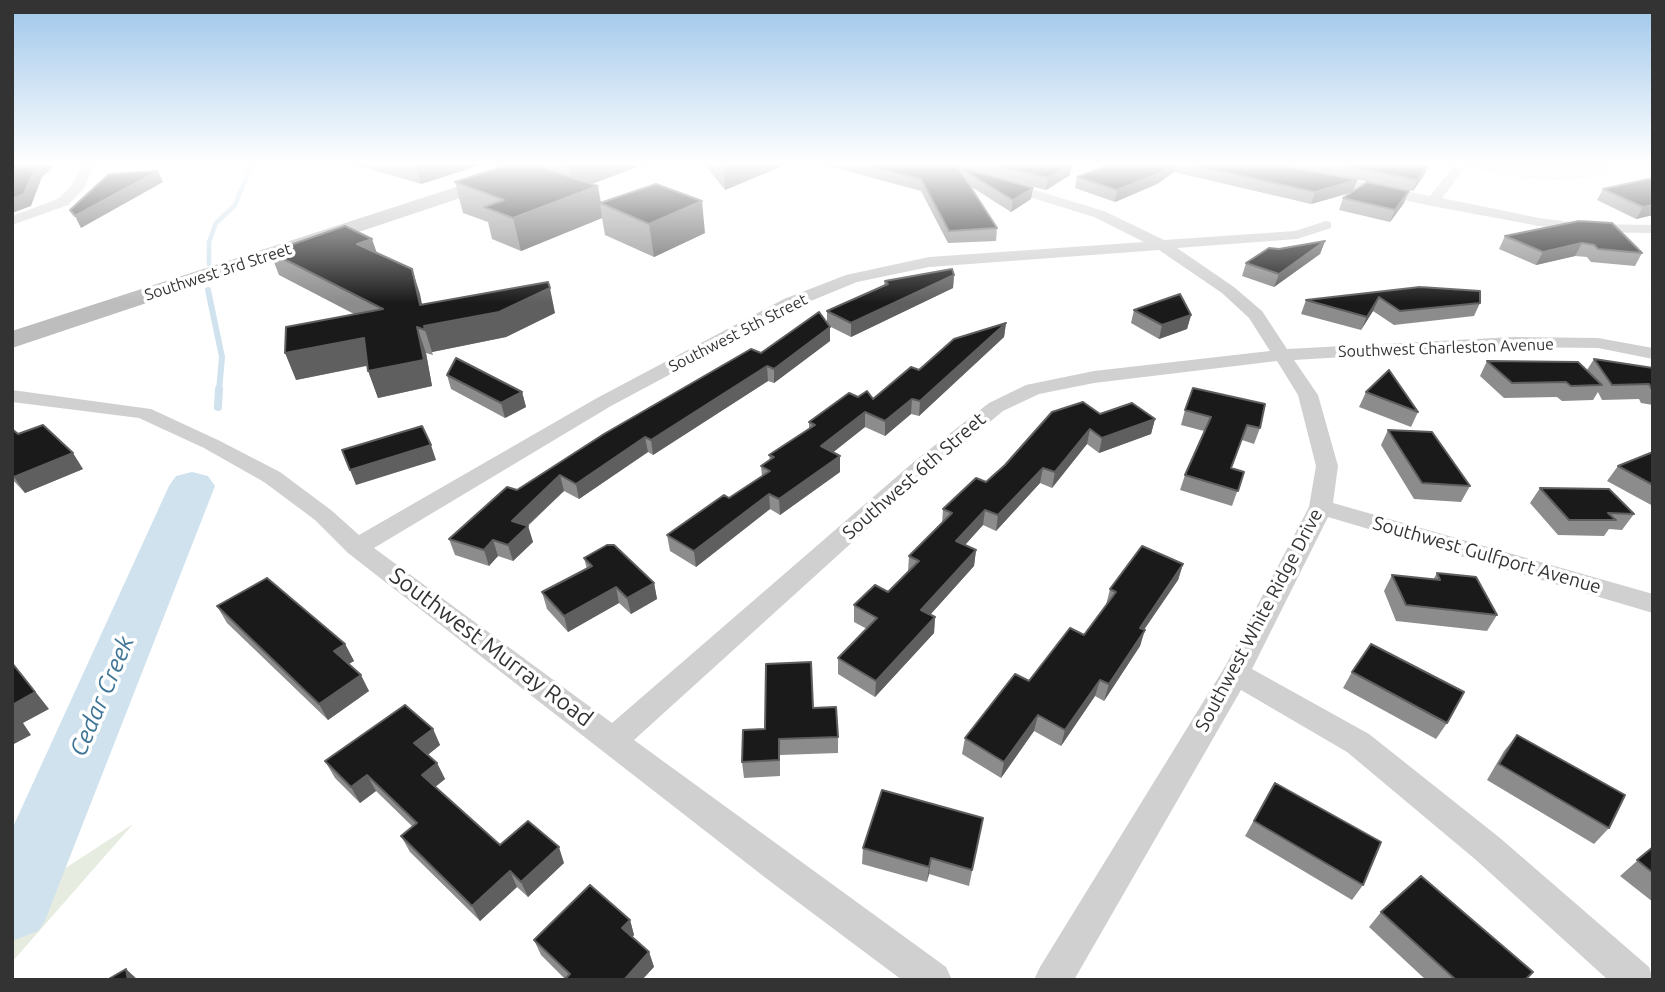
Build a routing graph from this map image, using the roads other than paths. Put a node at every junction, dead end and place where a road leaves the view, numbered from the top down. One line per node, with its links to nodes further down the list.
1 (41, 210): 5 (street)
2 (404, 210): 9 (main road, Southwest 3rd Street)
3 (1089, 210): 8 (street, Southwest White Ridge Drive)
4 (1476, 210): 7 (street)
5 (12, 221)
6 (1326, 225): 8 (street, Southwest 5th Street)
7 (1653, 229)
8 (1162, 245): 11 (street, Southwest White Ridge Drive); 14 (street, Southwest 5th Street)
9 (12, 340)
10 (1653, 354): 11 (street, Southwest Charleston Avenue)
11 (1281, 355): 13 (street, Southwest White Ridge Drive); 17 (street, Southwest 6th Street)
12 (12, 396): 14 (street, Southwest Murray Road)
13 (1321, 507): 15 (street, Southwest Gulfport Avenue); 16 (street, Southwest White Ridge Drive)
14 (357, 547): 17 (street, Southwest Murray Road)
15 (1652, 603)
16 (1236, 673): 19 (street, Southwest White Ridge Drive); 20 (street)
17 (614, 740): 18 (street, Southwest Murray Road)
18 (933, 980)
19 (1053, 980)
20 (1636, 980)

